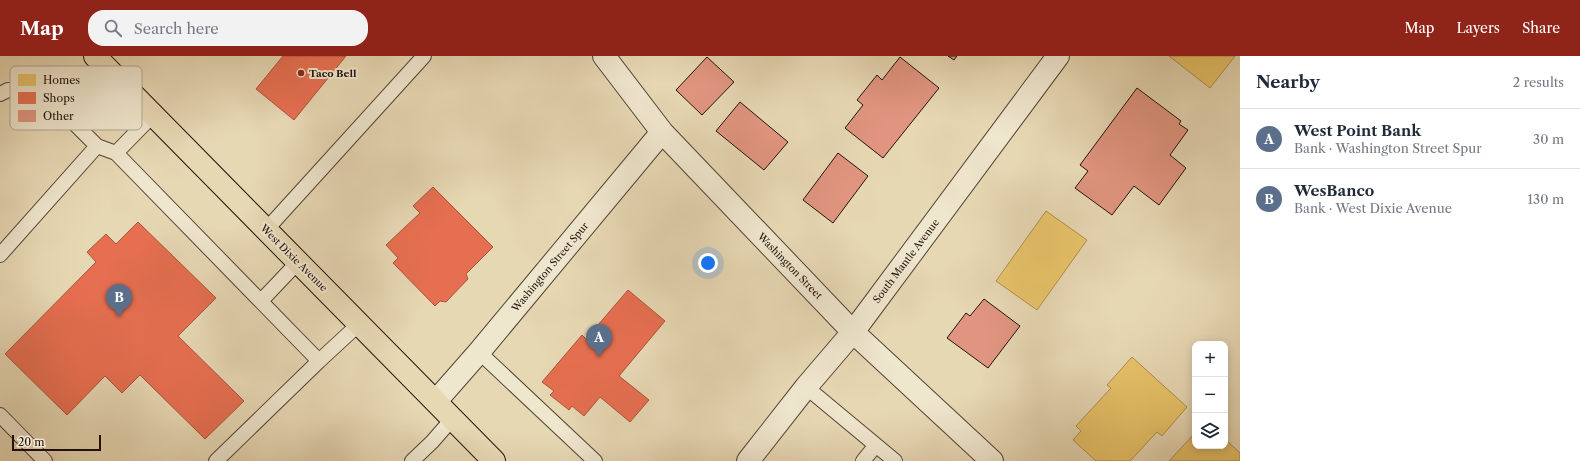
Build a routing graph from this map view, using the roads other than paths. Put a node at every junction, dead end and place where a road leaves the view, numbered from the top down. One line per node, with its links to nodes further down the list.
1 (95, 56): 5 (main road, West Dixie Avenue)
2 (424, 56): 16 (lane)
3 (604, 56): 13 (street, Washington Street)
4 (1058, 56): 21 (street, South Mantle Avenue)
5 (105, 66)
6 (10, 90): 7 (lane)
7 (0, 94)
8 (142, 104): 9 (main road, West Dixie Avenue)
9 (153, 115): 10 (lane); 16 (main road, West Dixie Avenue)
10 (142, 126)
11 (81, 130): 14 (lane)
12 (138, 130): 15 (lane)
13 (662, 132): 21 (street, Washington Street); 22 (street, Washington Street Spur)
14 (97, 146): 15 (lane); 17 (lane)
15 (116, 153): 19 (lane)
16 (266, 230): 18 (main road, West Dixie Avenue)
17 (0, 255)
18 (298, 262): 19 (lane); 20 (main road, West Dixie Avenue)
19 (261, 301): 23 (lane)
20 (359, 324): 23 (lane); 25 (main road, West Dixie Avenue)
21 (853, 332): 24 (street, South Mantle Avenue); 37 (street, Washington Street)
22 (479, 352): 25 (street, Washington Street Spur); 33 (lane)
23 (319, 361): 30 (lane)
24 (806, 387): 28 (lane); 34 (street, South Mantle Avenue)
25 (436, 401): 27 (main road, West Dixie Avenue)
26 (0, 415): 29 (lane)
27 (453, 418): 31 (lane); 32 (main road, West Dixie Avenue)
28 (876, 445): 35 (lane); 36 (lane)
29 (45, 461)
30 (216, 461)
31 (412, 461)
32 (494, 461)
33 (595, 461)
34 (748, 461)
35 (863, 461)
36 (895, 461)
37 (992, 461)

